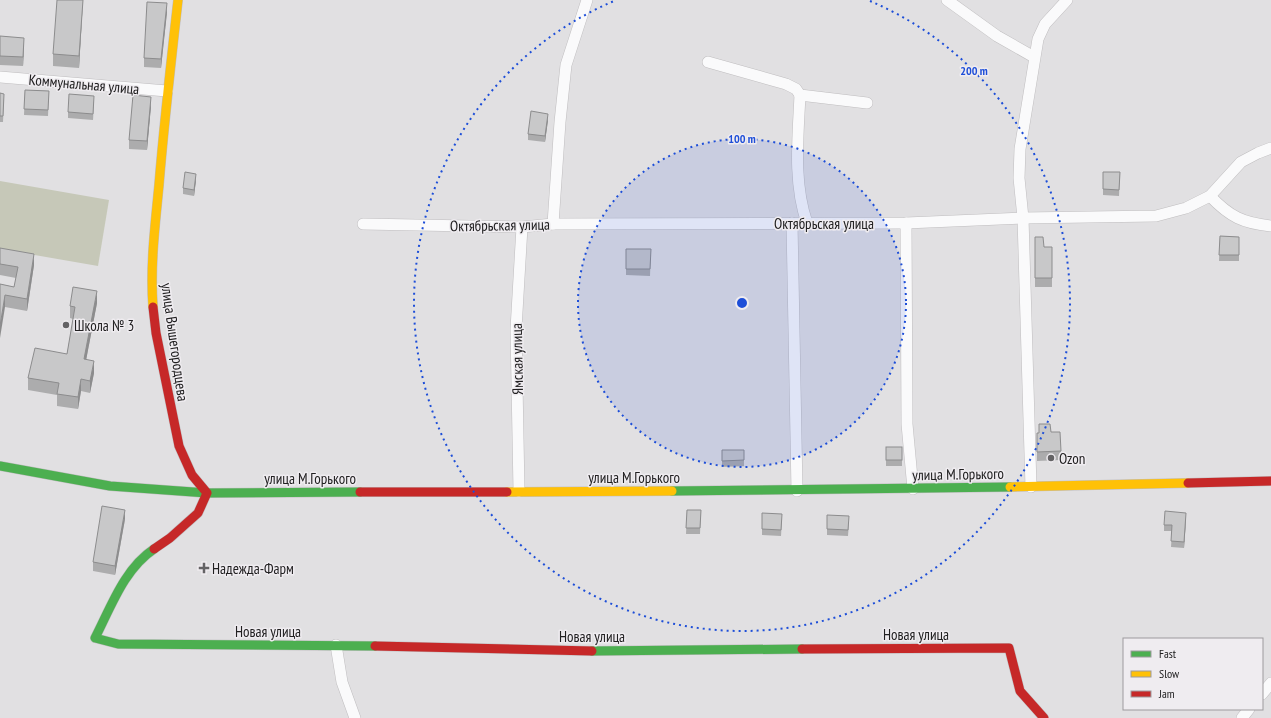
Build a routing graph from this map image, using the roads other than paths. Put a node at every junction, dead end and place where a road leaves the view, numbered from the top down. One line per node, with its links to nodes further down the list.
1 (178, 0): 8 (street, улица Вышегородцева)
2 (587, 0): 18 (street)
3 (948, 0): 5 (street)
4 (1067, 0): 5 (street)
5 (1034, 57): 13 (street)
6 (708, 62): 9 (street)
7 (0, 77): 8 (street, Коммунальная улица)
8 (167, 91): 27 (street, улица Вышегородцева)
9 (800, 95): 10 (street); 15 (street)
10 (867, 103)
11 (1271, 148): 12 (street)
12 (1210, 196): 13 (street, Октябрьская улица); 19 (street)
13 (1023, 218): 16 (street, Октябрьская улица); 23 (street)
14 (792, 223): 15 (street, Октябрьская улица); 18 (street, Октябрьская улица); 26 (street)
15 (807, 223): 16 (street, Октябрьская улица)
16 (906, 223): 24 (street)
17 (363, 224): 20 (street, Октябрьская улица)
18 (553, 224): 20 (street, Октябрьская улица)
19 (1271, 226)
20 (522, 227): 25 (street, Ямская улица)
21 (0, 466): 27 (street, улица М.Горького)
22 (1271, 481): 23 (street, улица М.Горького)
23 (1031, 487): 24 (street, улица М.Горького)
24 (913, 489): 26 (street, улица М.Горького)
25 (519, 491): 26 (street, улица М.Горького); 27 (street, улица М.Горького)
26 (797, 491)
27 (207, 493): 28 (street, Новая улица)
28 (336, 645): 32 (street); 33 (street, Новая улица)
29 (1271, 683): 30 (street)
30 (1263, 693)
31 (1248, 710): 34 (street)
32 (355, 718)
33 (1044, 718)
34 (1242, 718)

